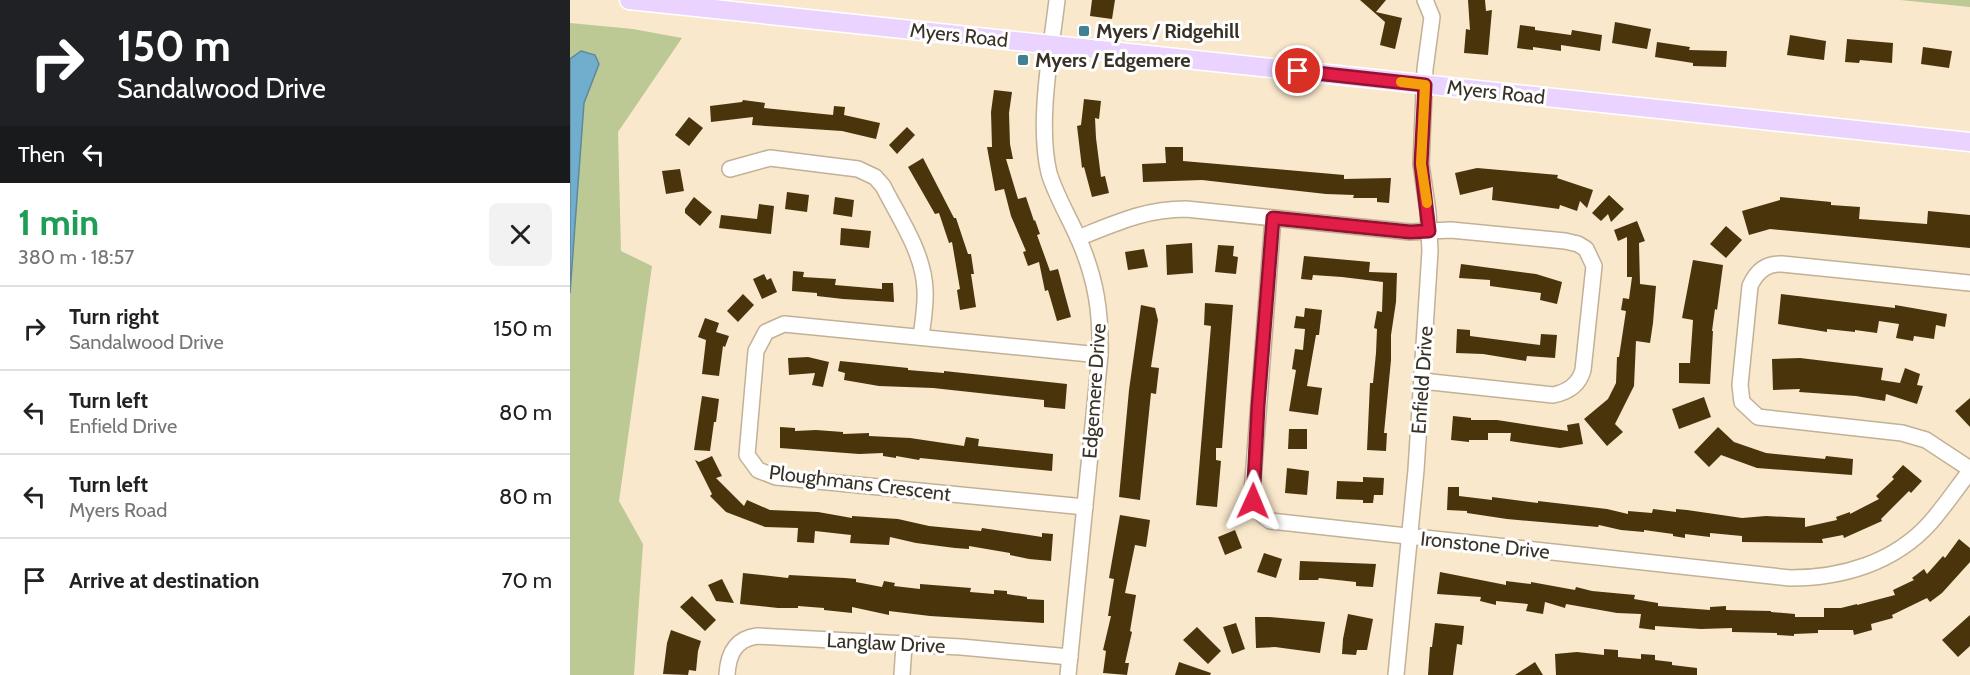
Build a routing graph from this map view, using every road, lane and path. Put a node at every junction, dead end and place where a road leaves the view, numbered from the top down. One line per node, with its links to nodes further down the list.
1 (629, 0): 4 (main road, Myers Road)
2 (1057, 0): 4 (street, Edgemere Drive)
3 (1425, 0): 5 (street, Enfield Drive)
4 (1052, 45): 5 (main road, Myers Road); 10 (street, Edgemere Drive)
5 (1425, 85): 6 (main road, Myers Road); 9 (street, Enfield Drive)
6 (1970, 142)
7 (730, 169): 12 (street)
8 (1273, 218): 9 (street); 10 (street); 17 (street, Ironstone Drive)
9 (1429, 231): 14 (street, Enfield Drive); 14 (street)
10 (1078, 238): 13 (street, Edgemere Drive)
11 (1970, 283): 15 (street)
12 (921, 337): 13 (street, Ploughmans Crescent); 16 (street, Ploughmans Crescent)
13 (1100, 355): 16 (street, Edgemere Drive)
14 (1422, 381): 17 (street, Enfield Drive)
15 (1970, 470): 17 (street, Ironstone Drive)
16 (1085, 507): 19 (street, Edgemere Drive)
17 (1410, 537): 23 (street, Enfield Drive)
18 (904, 645): 19 (street, Langlaw Drive); 20 (street, Langlaw Drive); 21 (street)
19 (1070, 657): 22 (street, Edgemere Drive)
20 (727, 675)
21 (902, 675)
22 (1068, 675)
23 (1396, 675)

